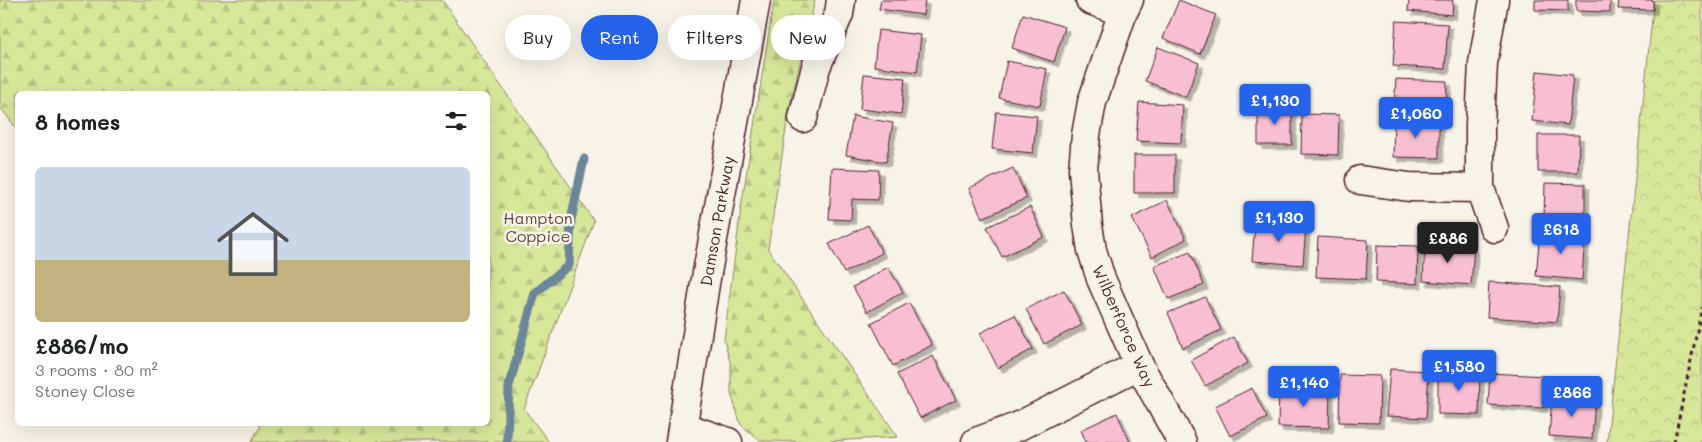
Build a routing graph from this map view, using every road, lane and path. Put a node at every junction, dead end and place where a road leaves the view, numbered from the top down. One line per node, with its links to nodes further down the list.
1 (756, 0): 12 (street, Damson Parkway)
2 (841, 0): 6 (street)
3 (1090, 0): 5 (street)
4 (1494, 0): 8 (street)
5 (1126, 6): 11 (street, Wilberforce Way)
6 (803, 118)
7 (1360, 180): 8 (street)
8 (1480, 188): 9 (street)
9 (1494, 228)
10 (1702, 307): 16 (path)
11 (1138, 365): 14 (street); 15 (street, Wilberforce Way)
12 (681, 442): 13 (street)
13 (728, 442)
14 (976, 442)
15 (1182, 442)
16 (1674, 442)

